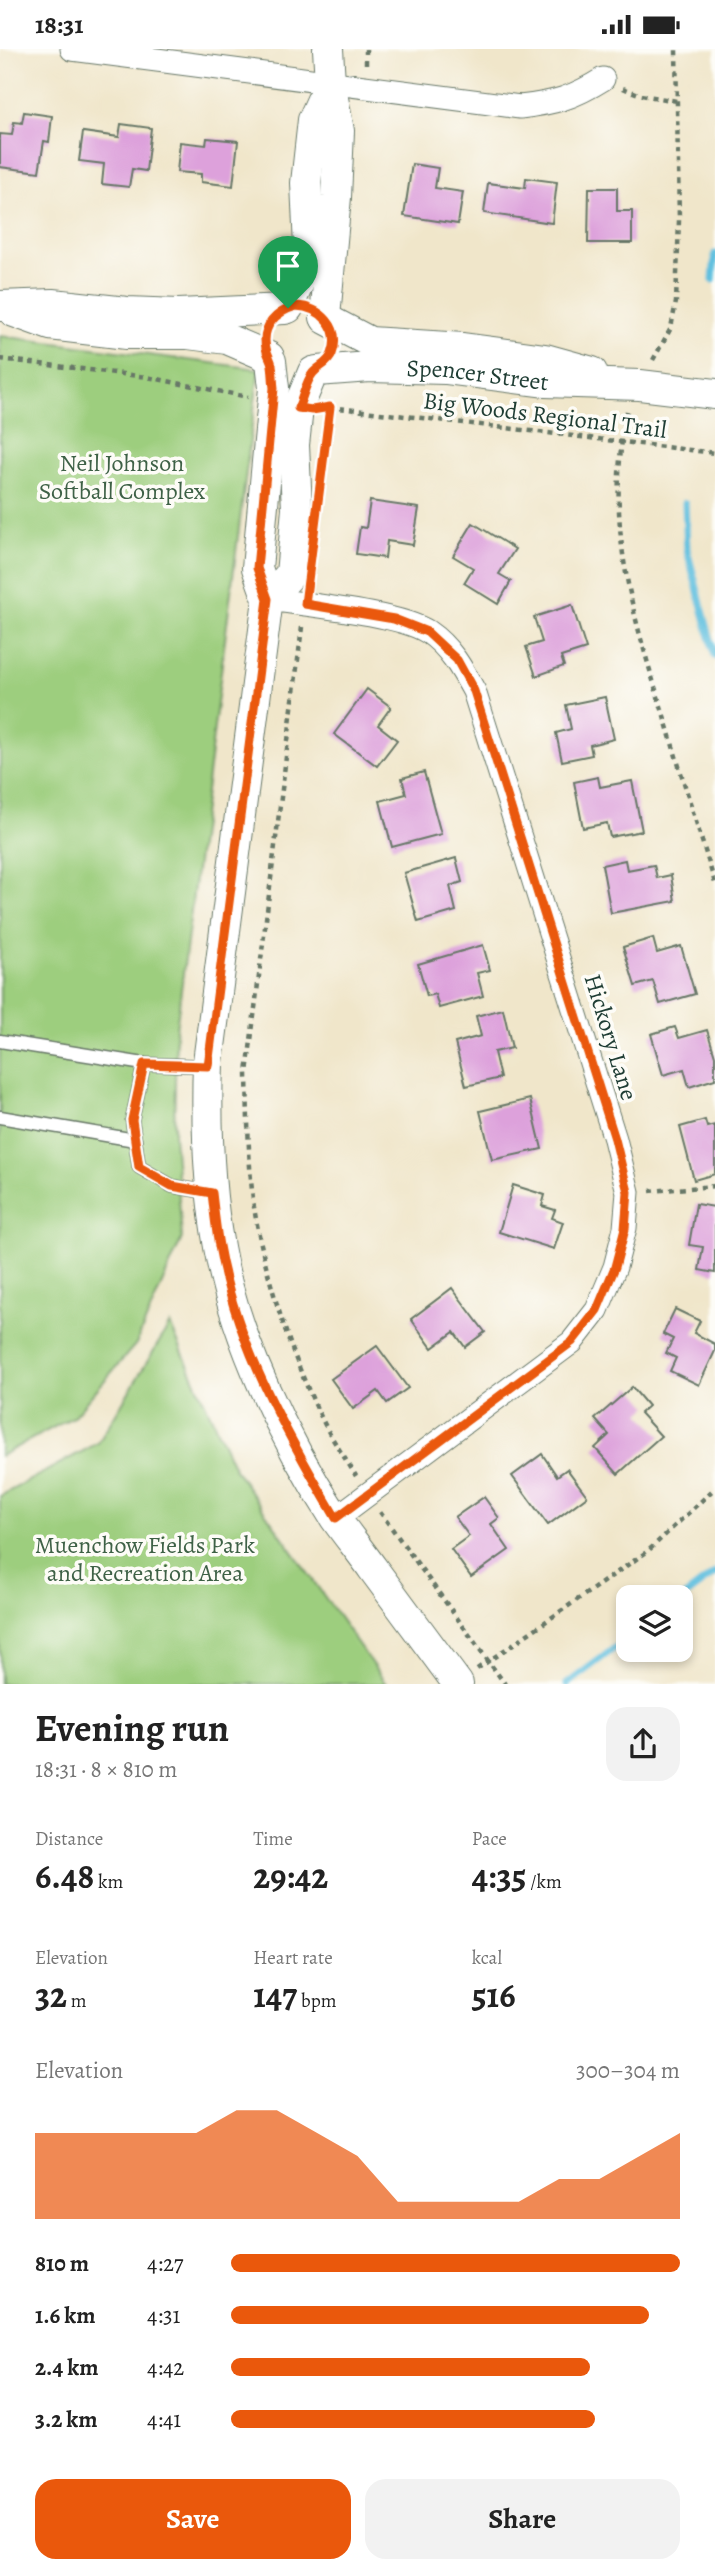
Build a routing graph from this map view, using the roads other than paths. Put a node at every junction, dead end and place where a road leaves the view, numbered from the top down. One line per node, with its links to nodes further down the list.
1 (72, 49): 4 (street)
2 (328, 49): 4 (street)
3 (603, 79): 4 (street)
4 (330, 82): 6 (street); 7 (street)
5 (0, 307): 6 (street); 8 (street)
6 (286, 309): 7 (street); 8 (street)
7 (326, 318): 9 (street); 10 (street, Spencer Street)
8 (270, 359): 9 (street); 12 (street)
9 (315, 372): 10 (street, Spencer Street); 12 (street)
10 (640, 385): 11 (street, Spencer Street)
11 (715, 394)
12 (286, 406): 13 (street)
13 (268, 599): 16 (street); 20 (street, Hickory Lane)
14 (0, 1041): 15 (lane)
15 (144, 1064): 16 (lane); 18 (lane)
16 (208, 1066): 19 (street)
17 (0, 1117): 18 (lane)
18 (135, 1140): 19 (lane)
19 (212, 1193): 20 (street)
20 (336, 1518): 21 (street)
21 (457, 1683)

